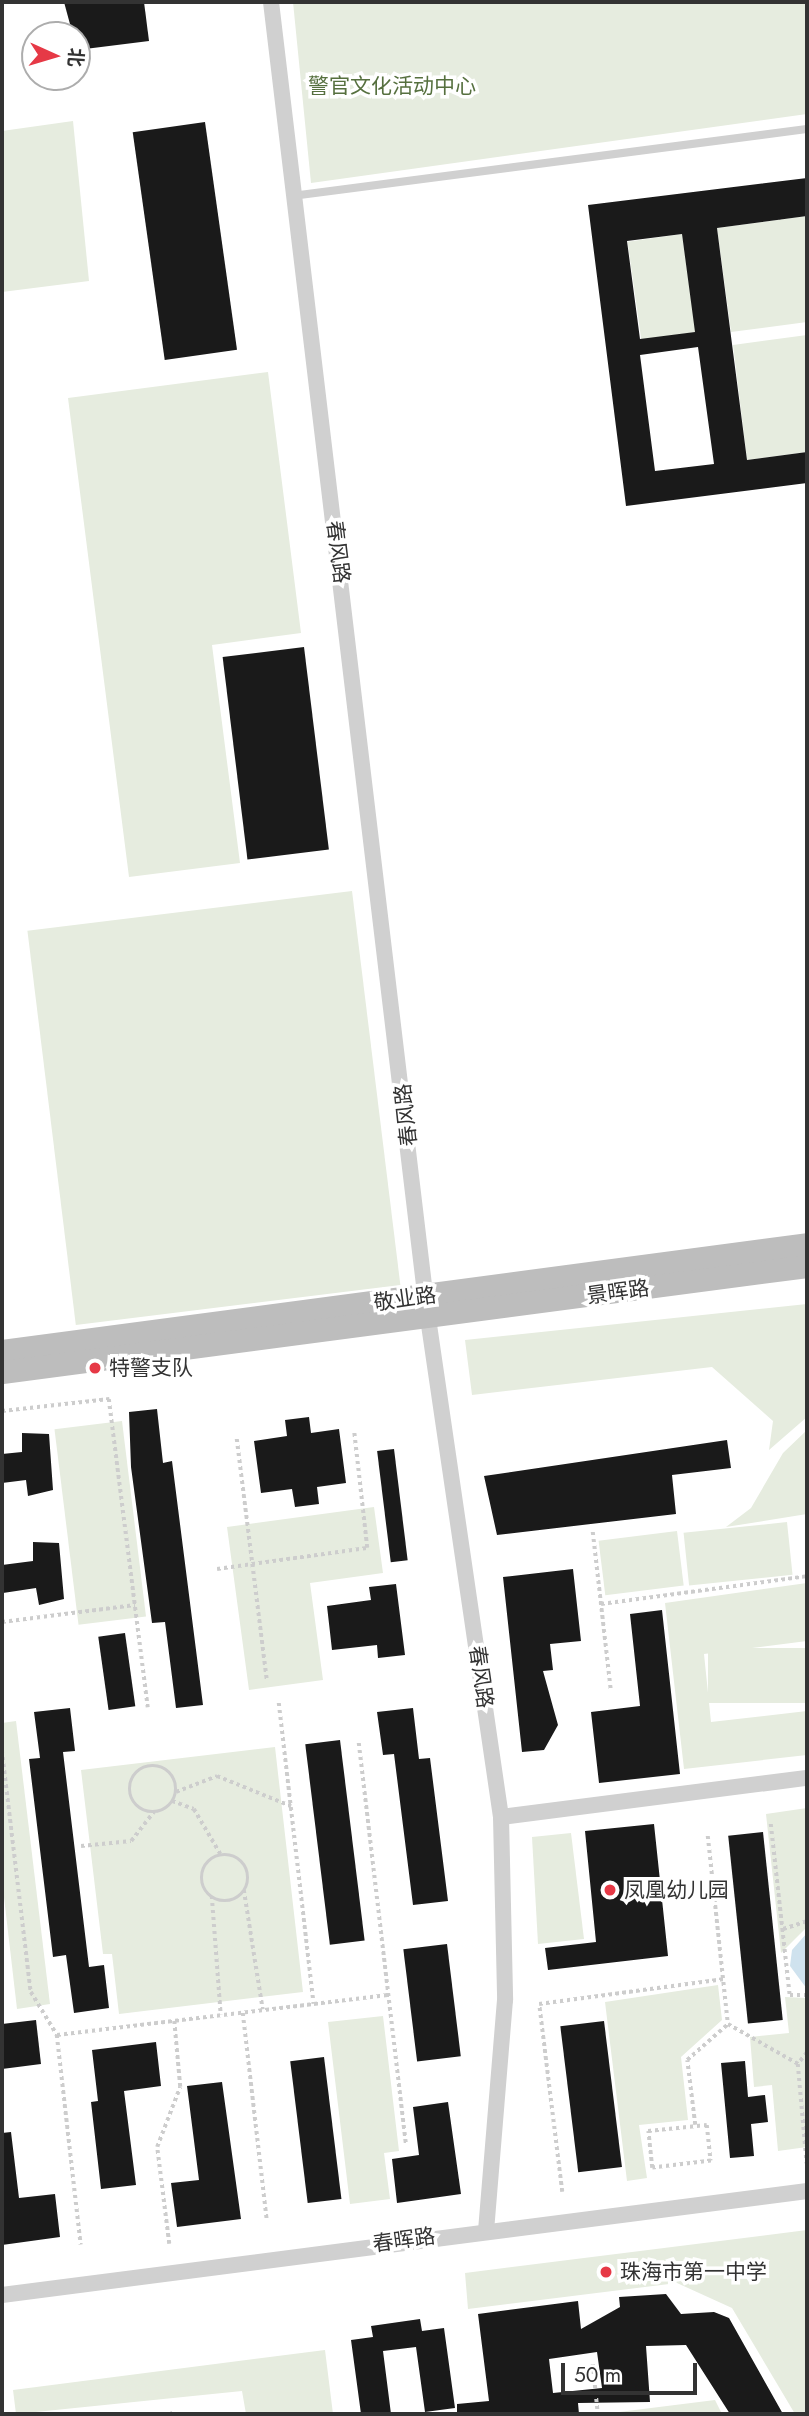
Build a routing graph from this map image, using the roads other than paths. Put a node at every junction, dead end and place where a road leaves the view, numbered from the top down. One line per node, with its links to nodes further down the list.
1 (271, 2): 3 (street, 春风路)
2 (807, 129): 3 (lane)
3 (292, 196): 6 (street, 春风路)
4 (807, 1244): 6 (main road, 敬业路)
5 (807, 1266): 6 (main road, 景晖路)
6 (427, 1307): 7 (main road, 敬业路); 8 (main road, 敬业路); 10 (street, 春风路)
7 (2, 1351)
8 (2, 1372)
9 (807, 1778): 10 (street)
10 (501, 1817): 12 (street, 春风路)
11 (807, 2191): 12 (street, 春晖路)
12 (486, 2229): 13 (street, 春晖路)
13 (2, 2295)

